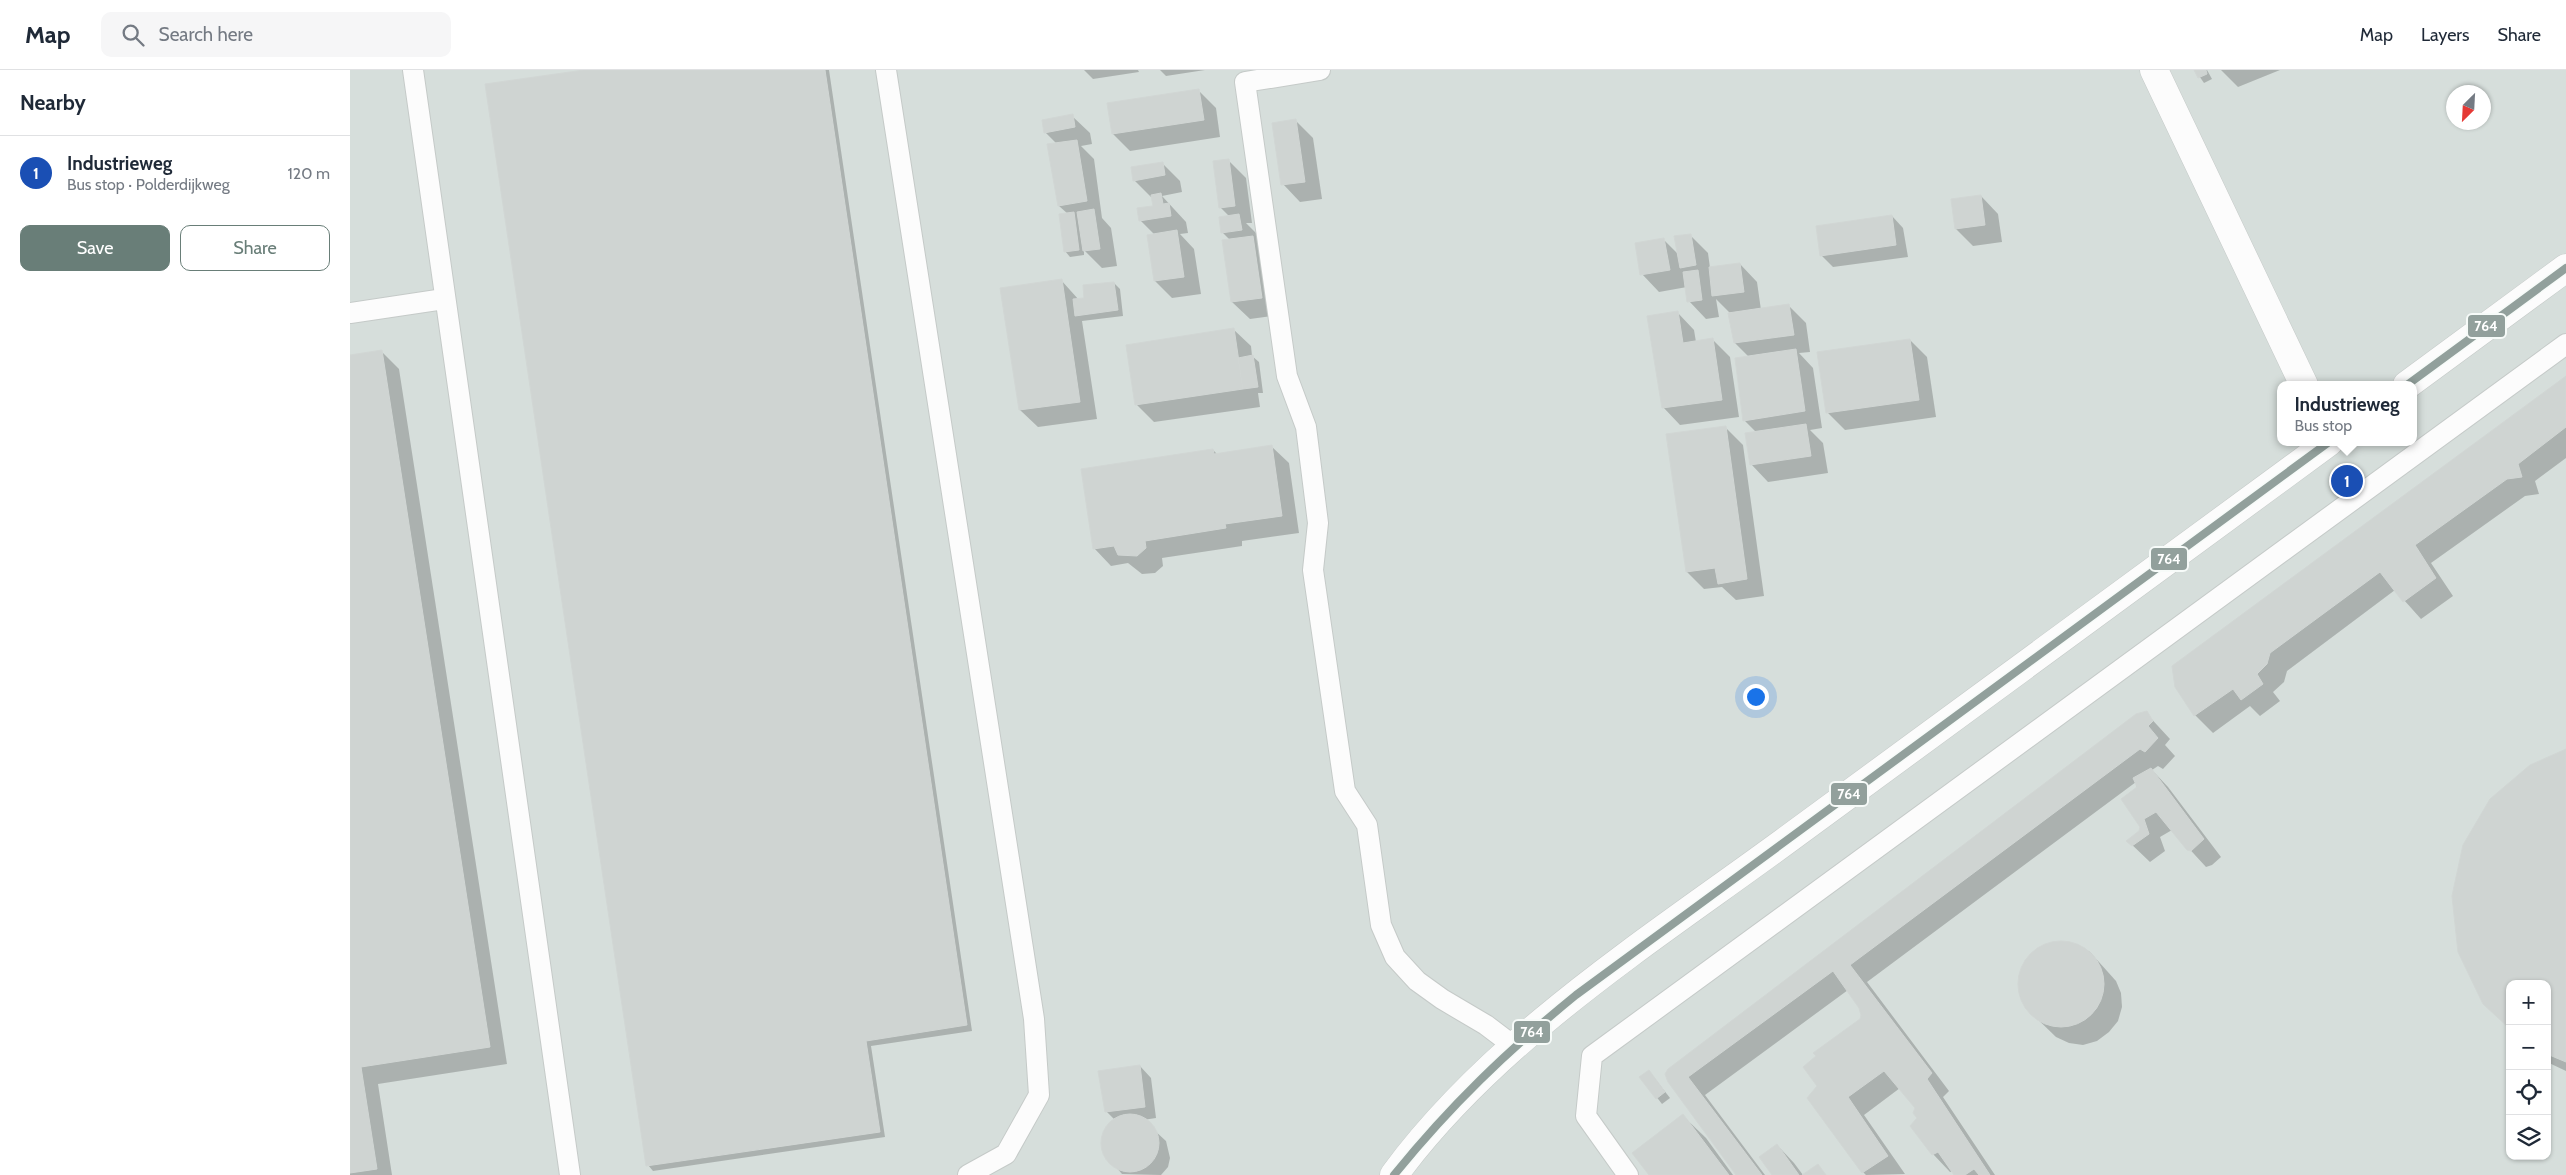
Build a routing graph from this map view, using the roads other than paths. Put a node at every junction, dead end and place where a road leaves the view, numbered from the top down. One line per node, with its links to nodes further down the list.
1 (413, 70): 6 (lane)
2 (886, 70): 14 (lane)
3 (2154, 70): 9 (street)
4 (1310, 71): 12 (lane)
5 (2566, 268): 10 (street)
6 (444, 299): 7 (lane); 13 (lane)
7 (350, 313)
8 (2566, 344): 16 (lane)
9 (2302, 381)
10 (2412, 381)
11 (2324, 446): 12 (street)
12 (1515, 1047): 15 (street)
13 (570, 1175)
14 (968, 1175)
15 (1394, 1175)
16 (1628, 1175)

